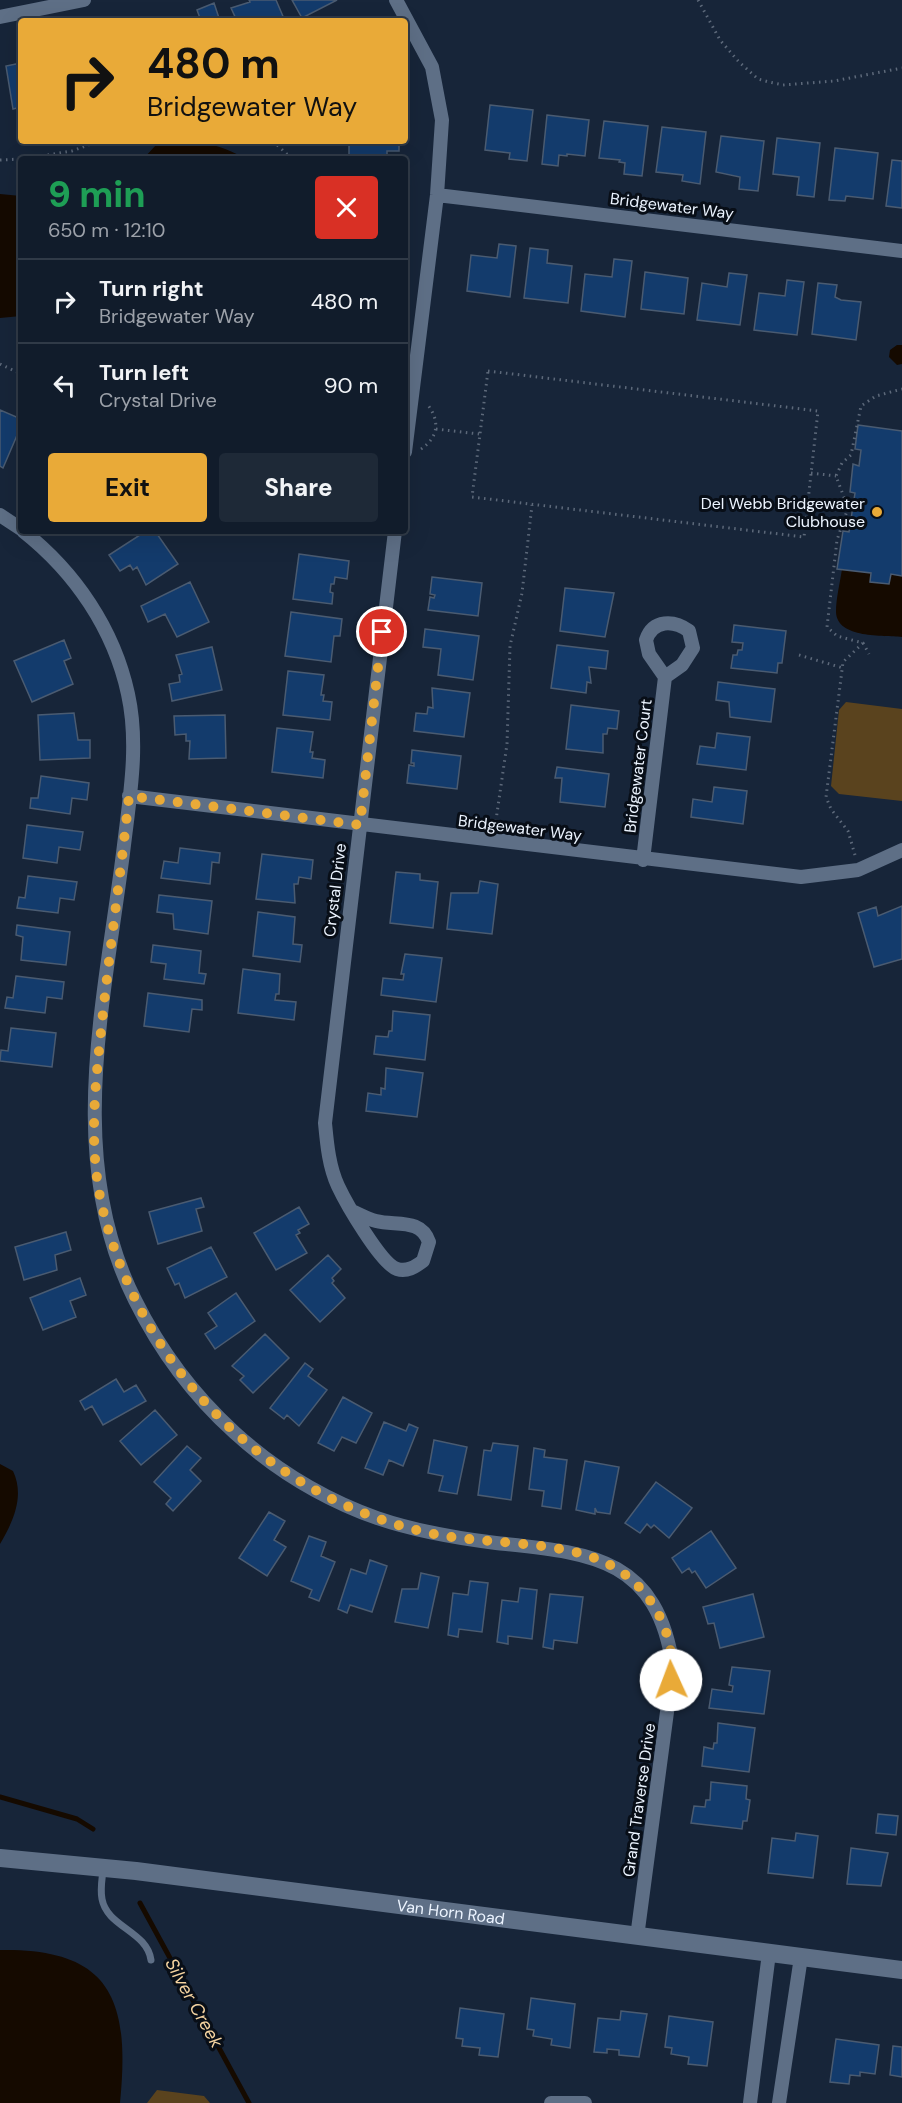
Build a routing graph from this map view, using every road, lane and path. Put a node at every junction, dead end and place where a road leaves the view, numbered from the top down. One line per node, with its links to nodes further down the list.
1 (84, 0): 4 (street)
2 (396, 0): 5 (street)
3 (698, 0): 7 (path)
4 (0, 17)
5 (406, 18)
6 (408, 22): 14 (street)
7 (902, 68)
8 (91, 144): 10 (path)
9 (276, 144): 11 (path)
10 (41, 156)
11 (289, 156)
12 (18, 159): 13 (path)
13 (0, 160)
14 (437, 195): 15 (street, Bridgewater Way); 19 (street)
15 (902, 251)
16 (0, 364): 17 (path)
17 (18, 373)
18 (902, 389): 24 (path)
19 (412, 399): 20 (path); 22 (street)
20 (436, 429): 21 (path); 22 (path)
21 (479, 434): 23 (path); 25 (path)
22 (411, 452)
23 (811, 473): 24 (path); 25 (path)
24 (836, 476): 30 (path)
25 (532, 505): 37 (path)
26 (0, 515): 27 (street, Grand Traverse Drive)
27 (18, 527)
28 (27, 534): 35 (street, Grand Traverse Drive)
29 (395, 534): 36 (street, Crystal Drive)
30 (863, 643): 31 (path); 33 (path)
31 (868, 654)
32 (800, 656): 33 (path)
33 (843, 668): 40 (path)
34 (665, 677): 39 (street, Bridgewater Court)
35 (129, 796): 36 (street, Bridgewater Way); 44 (street, Grand Traverse Drive)
36 (360, 825): 37 (street, Bridgewater Way); 41 (street, Crystal Drive)
37 (493, 841): 39 (street, Bridgewater Way)
38 (902, 850): 40 (street, Bridgewater Way)
39 (643, 860): 40 (street, Bridgewater Way)
40 (858, 870)
41 (354, 1212): 41 (street, Crystal Drive)
42 (0, 1858): 43 (street, Van Horn Road)
43 (103, 1868): 44 (street, Van Horn Road); 47 (lane)
44 (637, 1937): 45 (street, Van Horn Road)
45 (769, 1953): 46 (street, Van Horn Road); 51 (street)
46 (801, 1957): 48 (street, Van Horn Road); 52 (street)
47 (151, 1960)
48 (902, 1970)
49 (551, 2103): 50 (street)
50 (585, 2103)
51 (750, 2103)
52 (779, 2103)

